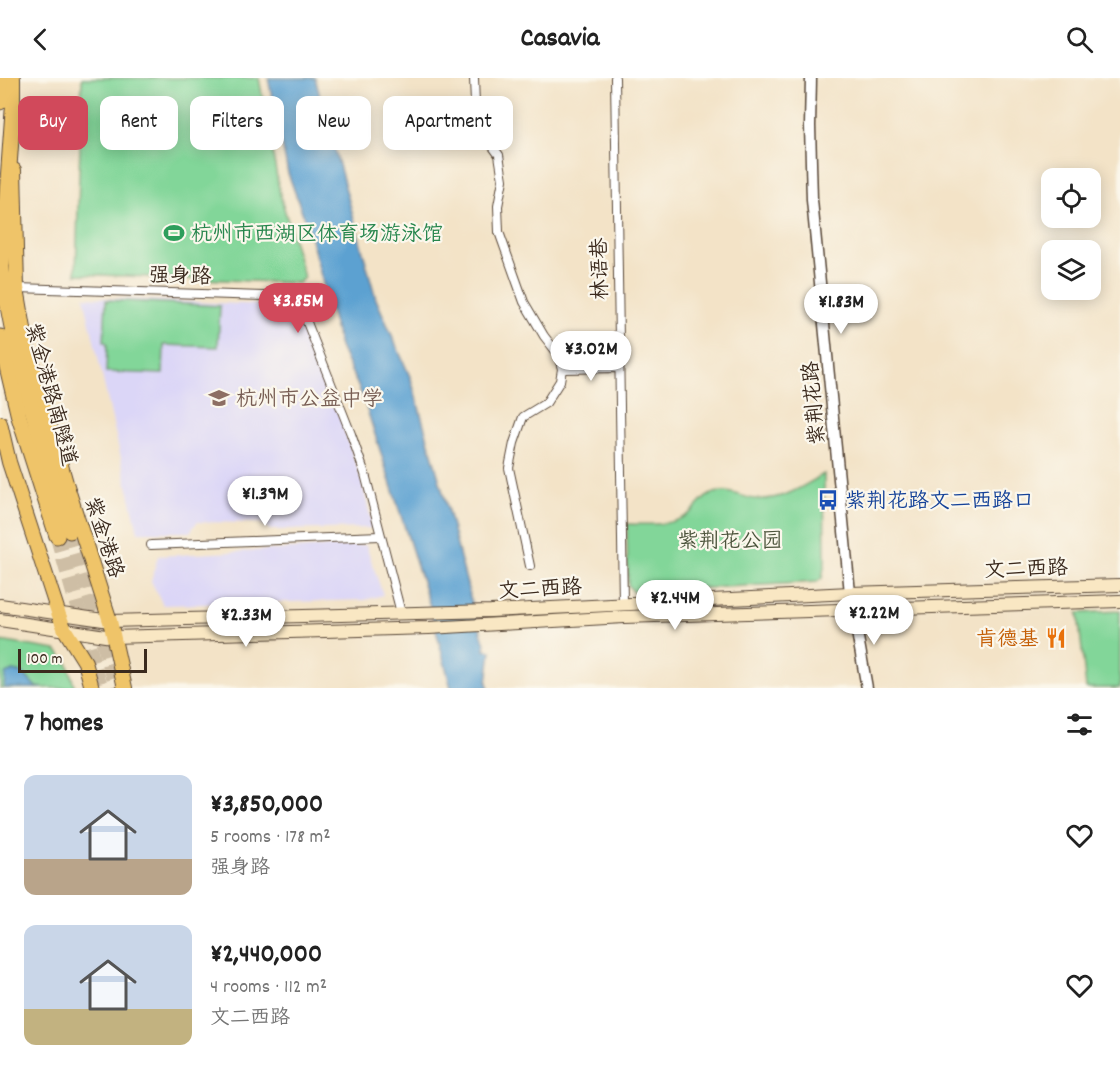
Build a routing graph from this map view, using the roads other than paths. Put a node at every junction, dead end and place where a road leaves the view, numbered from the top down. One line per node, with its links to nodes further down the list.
1 (0, 78): 6 (highway, 紫金港路南隧道)
2 (14, 78): 6 (main road, 紫金港路)
3 (474, 78): 11 (street)
4 (615, 78): 10 (street, 林语巷)
5 (811, 78): 17 (street, 紫荆花路)
6 (7, 107): 7 (highway, 紫金港路南隧道); 8 (main road, 紫金港路)
7 (1, 261): 9 (highway, 紫金港路南隧道)
8 (17, 288): 13 (street, 强身路); 25 (main road, 紫金港路)
9 (0, 337)
10 (619, 368): 11 (street); 19 (street, 林语巷)
11 (562, 369): 15 (street)
12 (0, 423): 23 (main road)
13 (380, 536): 14 (street); 22 (street, 强身路)
14 (151, 545)
15 (530, 566)
16 (1120, 585): 17 (main road, 文二西路)
17 (850, 593): 19 (main road, 文二西路); 21 (street, 紫荆花路)
18 (1120, 601): 21 (main road, 文二西路)
19 (623, 604): 22 (main road, 文二西路)
20 (0, 605): 23 (main road, 文二西路)
21 (853, 609): 27 (main road, 文二西路); 30 (street, 紫荆花路)
22 (401, 613): 25 (main road, 文二西路)
23 (59, 615): 25 (main road, 文二西路); 26 (main road)
24 (0, 620): 26 (main road, 文二西路)
25 (110, 621): 27 (main road, 紫金港路)
26 (65, 630): 27 (main road, 文二西路); 28 (main road)
27 (112, 637): 29 (main road, 紫金港路)
28 (92, 688)
29 (125, 688)
30 (867, 688)

